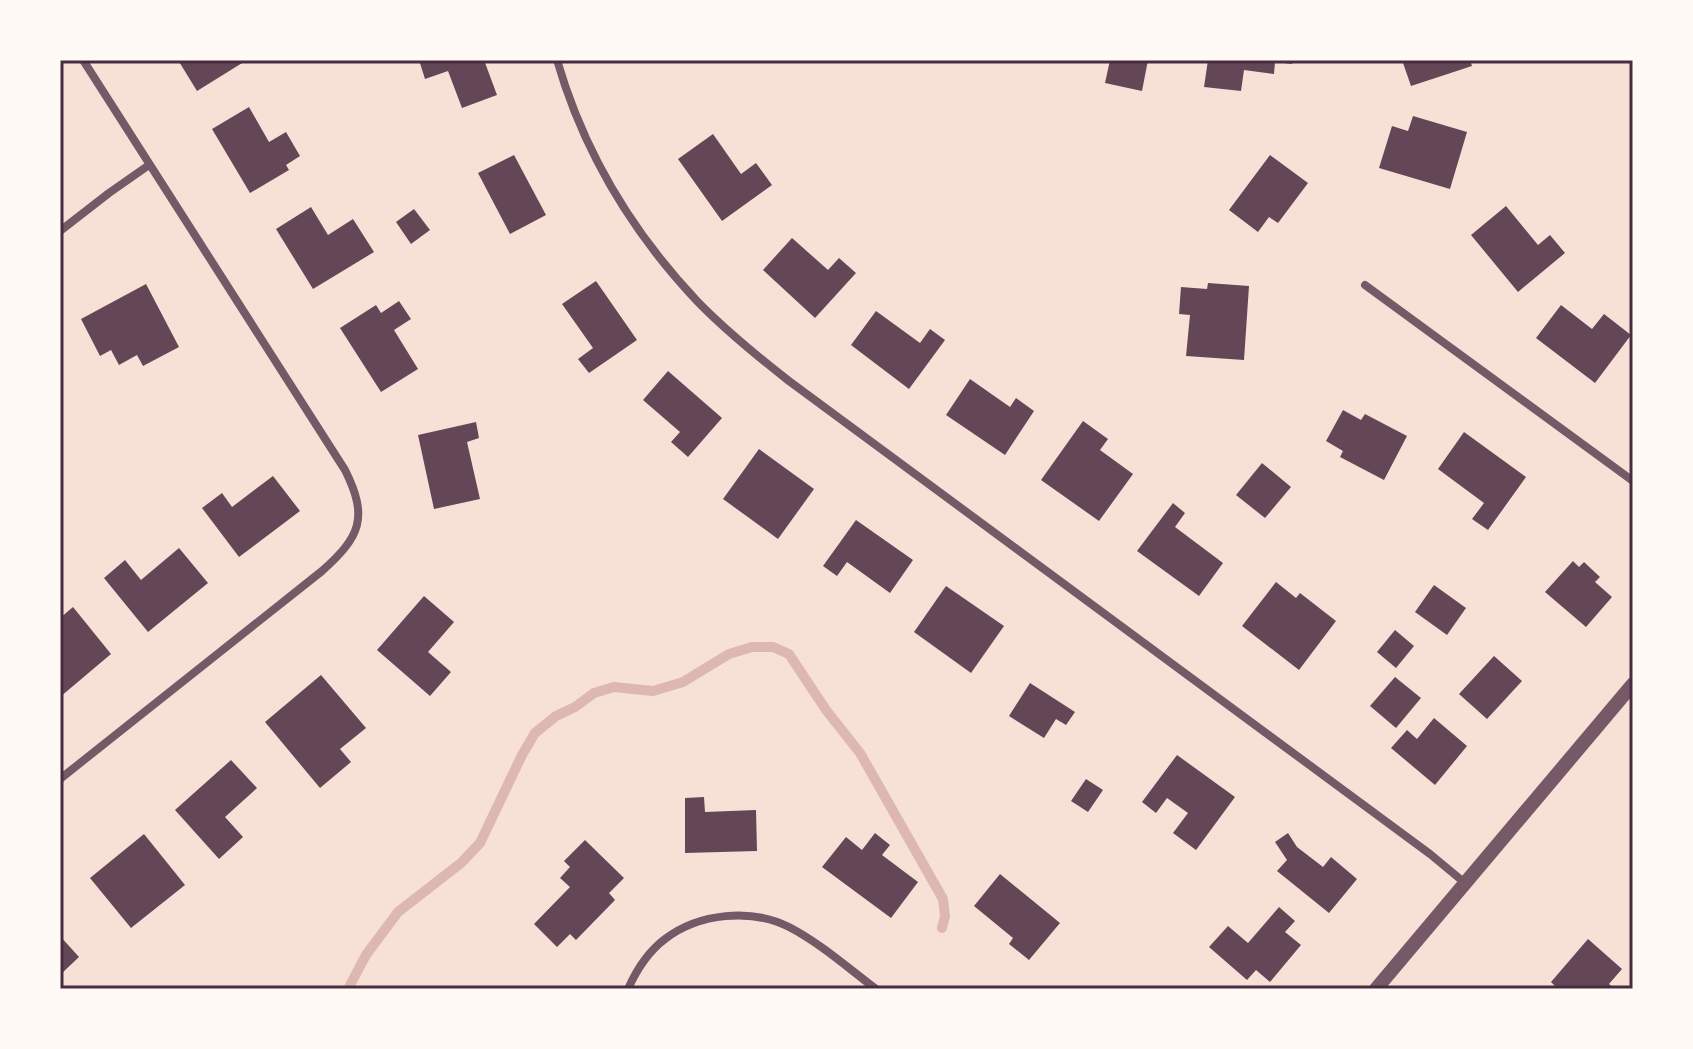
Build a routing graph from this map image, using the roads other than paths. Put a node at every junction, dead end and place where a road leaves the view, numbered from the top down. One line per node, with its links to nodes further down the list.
1 (83, 60): 3 (street)
2 (557, 60): 9 (street)
3 (149, 165): 4 (street); 8 (street)
4 (60, 231)
5 (1365, 285): 6 (street)
6 (1633, 481)
7 (1633, 684): 9 (street)
8 (60, 779)
9 (1465, 883): 12 (street)
10 (628, 989): 11 (street)
11 (876, 989)
12 (1376, 989)

